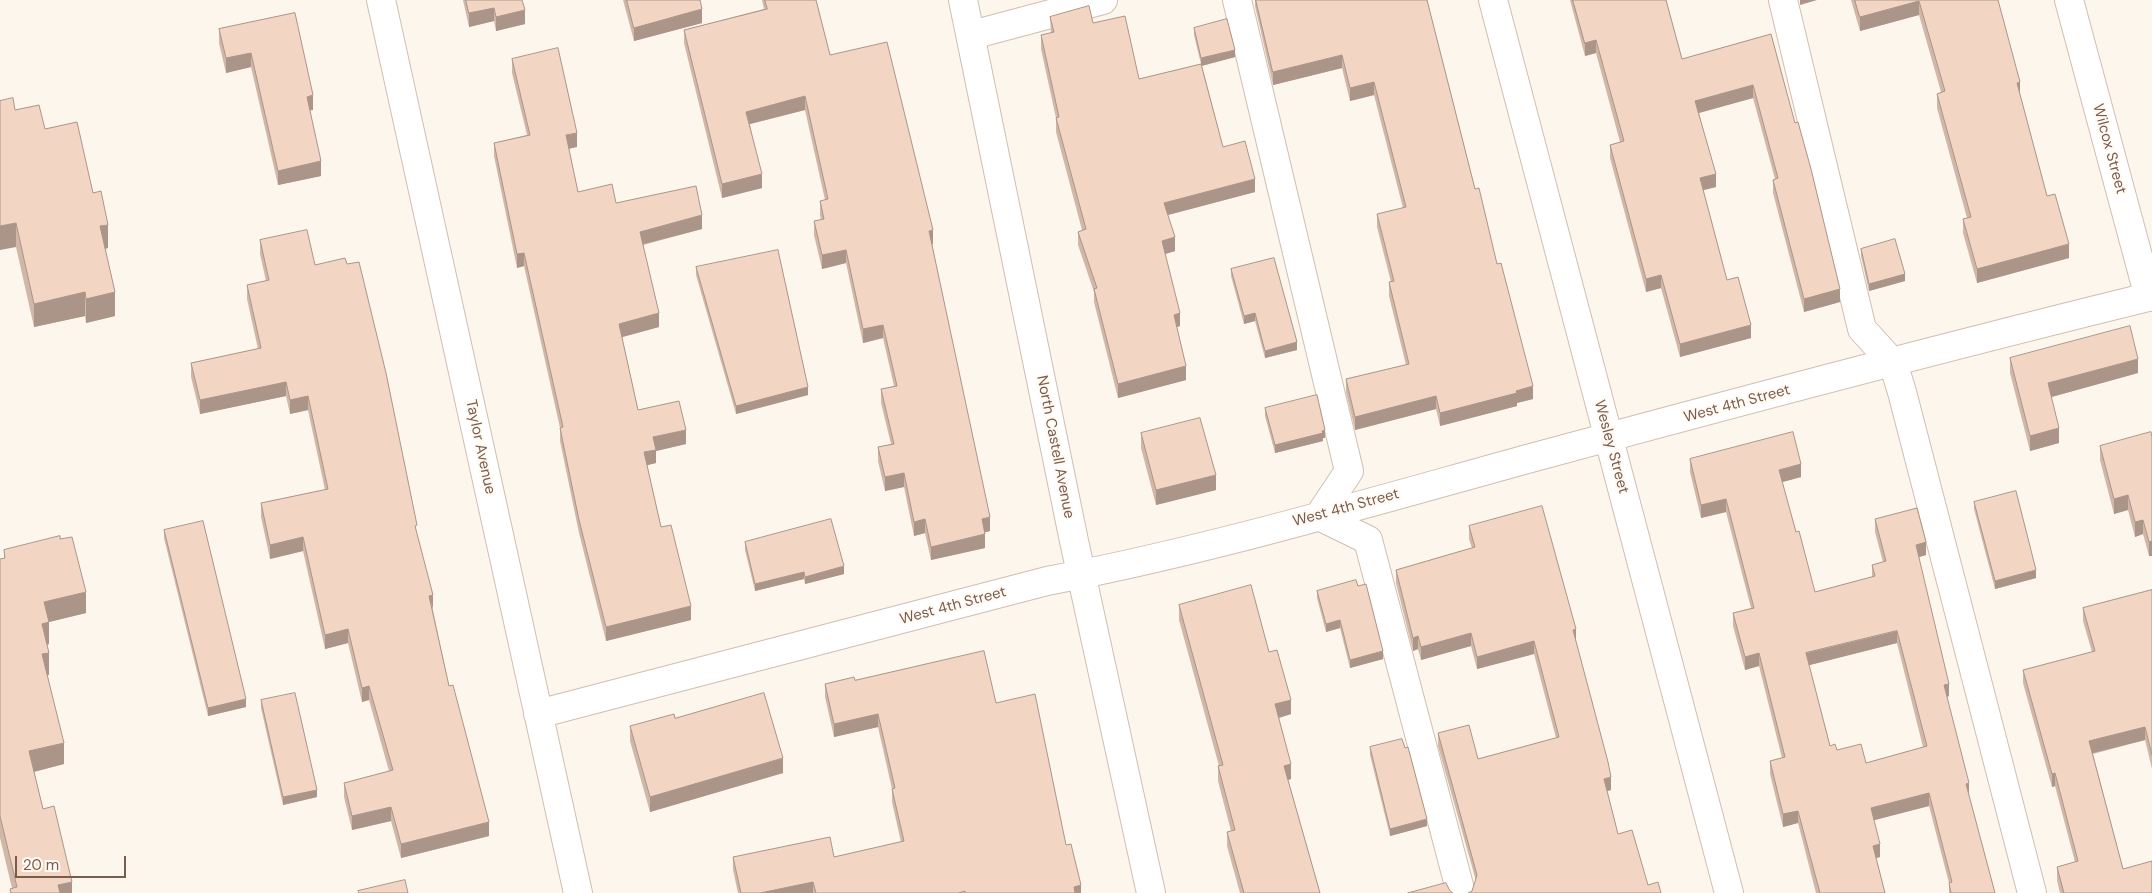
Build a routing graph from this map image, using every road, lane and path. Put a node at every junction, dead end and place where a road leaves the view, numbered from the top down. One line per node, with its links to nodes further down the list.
1 (381, 0): 14 (street, Taylor Avenue)
2 (963, 0): 8 (street, North Castell Avenue)
3 (1103, 0): 8 (street)
4 (1238, 0): 12 (street)
5 (1493, 0): 11 (street, Wesley Street)
6 (1783, 0): 10 (street)
7 (2070, 0): 9 (street, Wilcox Street)
8 (972, 35): 13 (street, North Castell Avenue)
9 (2150, 297): 10 (street, West 4th Street)
10 (1893, 363): 11 (street, West 4th Street); 19 (street)
11 (1609, 437): 12 (street, West 4th Street); 18 (street, Wesley Street)
12 (1319, 516): 13 (street, West 4th Street); 17 (street)
13 (1082, 575): 14 (street, West 4th Street); 16 (street, North Castell Avenue)
14 (538, 714): 15 (street, Taylor Avenue)
15 (578, 893)
16 (1152, 893)
17 (1460, 893)
18 (1729, 893)
19 (2032, 893)

